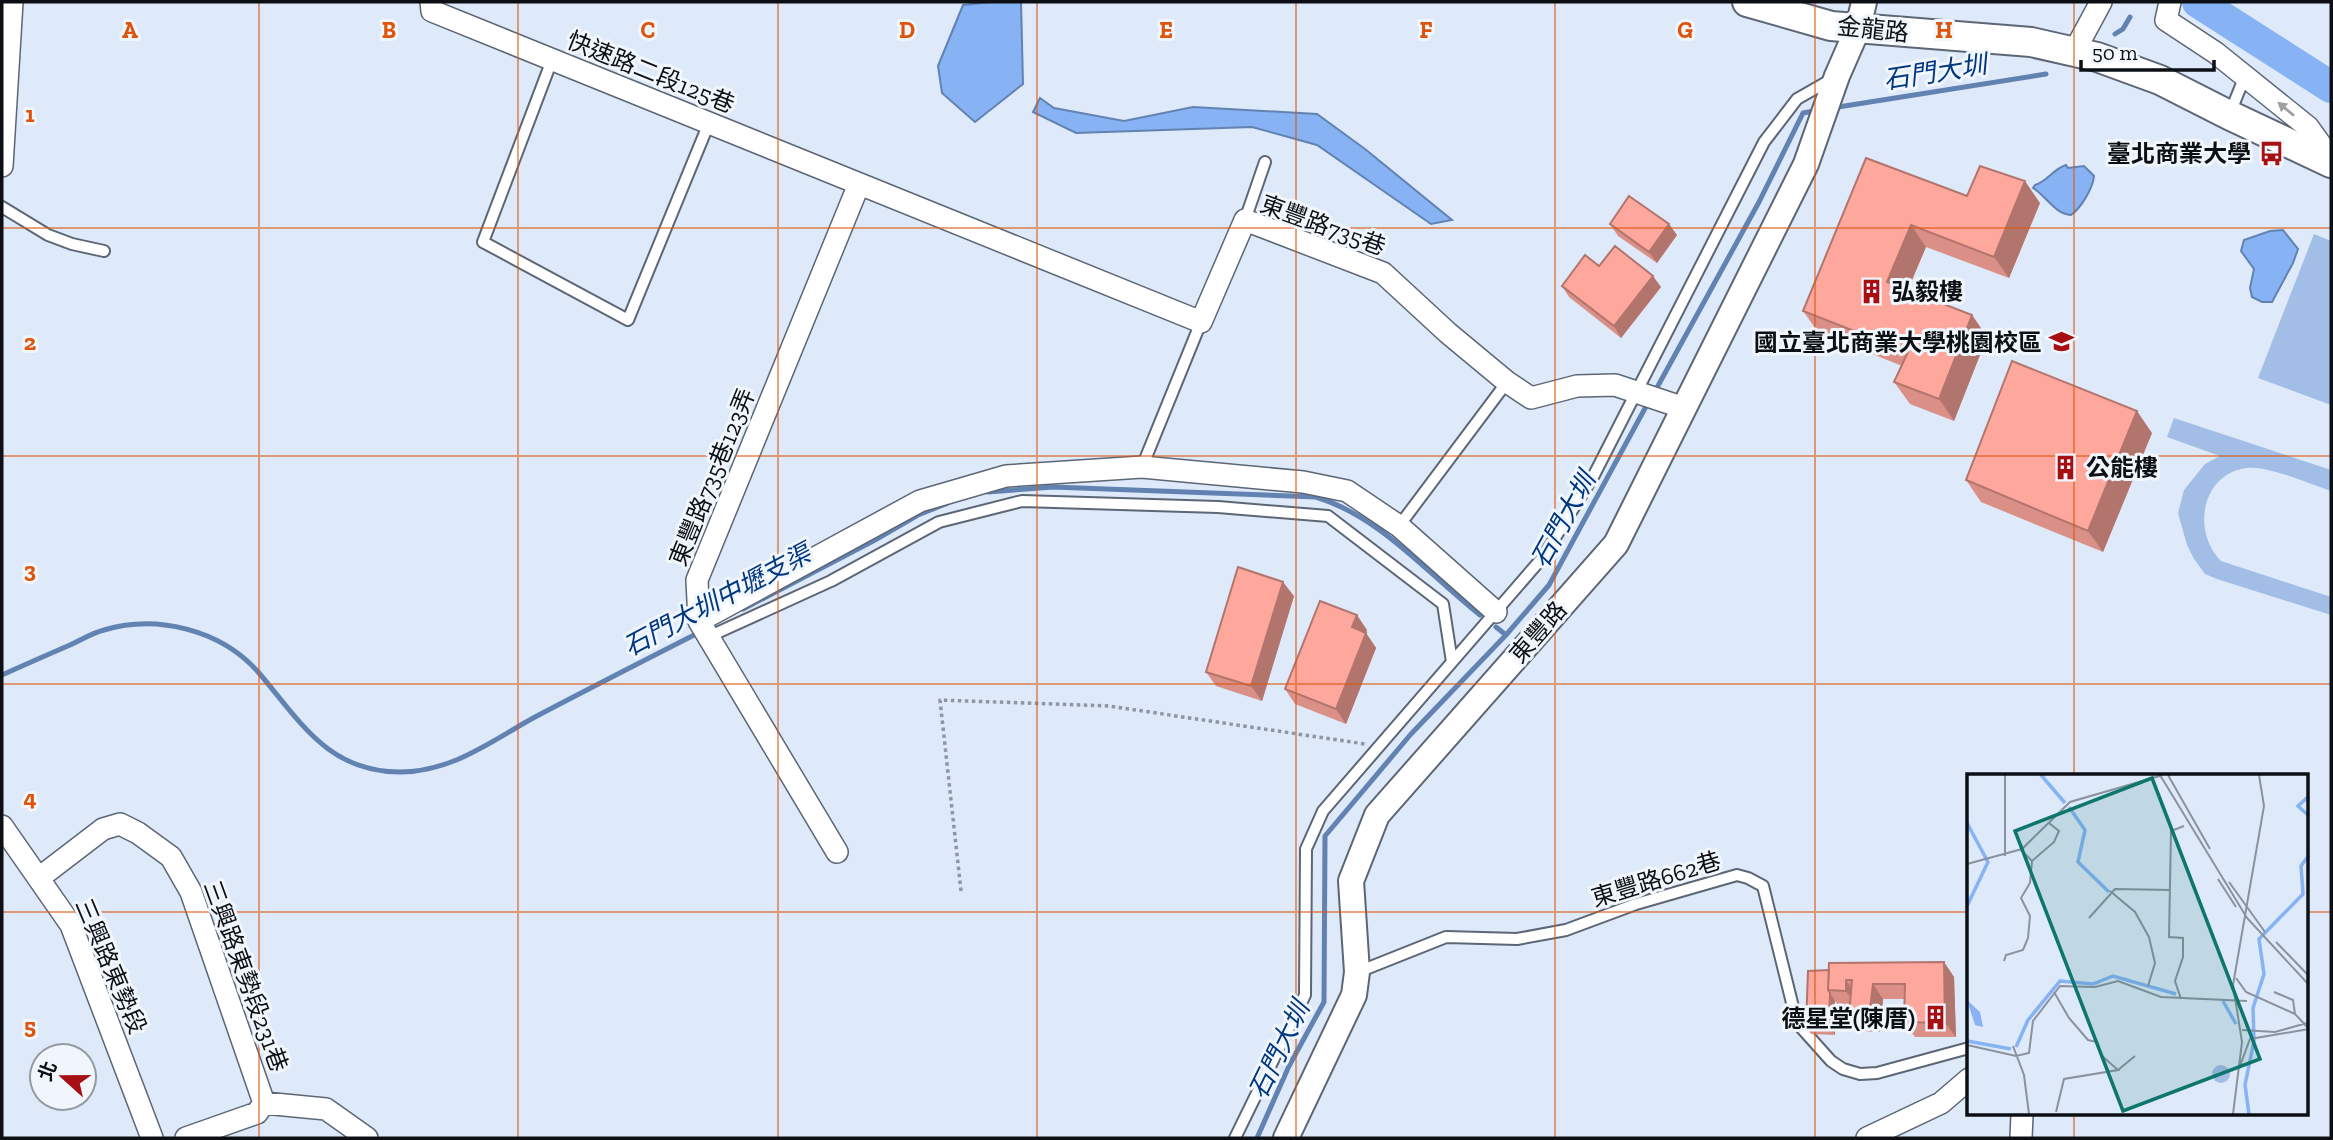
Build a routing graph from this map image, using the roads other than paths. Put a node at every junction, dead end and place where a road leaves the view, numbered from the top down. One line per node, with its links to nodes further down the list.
1 (12, 2): 17 (street)
2 (431, 2): 8 (street, 快速路二段125巷)
3 (2097, 2): 7 (street)
4 (2169, 4): 9 (street)
5 (1776, 8): 6 (main road, 金龍路)
6 (1861, 15): 7 (main road, 金龍路); 10 (street)
7 (2074, 52): 11 (main road, 金龍路)
8 (552, 60): 12 (street, 快速路二段125巷); 12 (lane)
9 (2245, 76): 11 (lane); 13 (street, one-way to 9)
10 (1835, 83): 24 (lane); 25 (street, 東豐路)
11 (2229, 115): 15 (main road, 金龍路)
12 (709, 123): 18 (street, 快速路二段125巷)
13 (2308, 127): 14 (lane); 15 (street)
14 (2331, 140)
15 (2331, 161)
16 (1265, 162): 20 (lane)
17 (2, 166)
18 (859, 184): 22 (street); 29 (street, 東豐路735巷123弄)
19 (2, 207): 21 (lane)
20 (1245, 220): 22 (street, 東豐路735巷); 23 (street, 東豐路735巷)
21 (104, 251)
22 (1201, 322): 26 (lane)
23 (1507, 382): 24 (street, 東豐路735巷); 27 (lane)
24 (1647, 396): 25 (street, 東豐路735巷); 28 (lane)
25 (1684, 408): 34 (street, 東豐路)
26 (1142, 467): 27 (street); 29 (street)
27 (1399, 526): 28 (street)
28 (1496, 612): 30 (lane)
29 (704, 629): 30 (lane); 32 (street, 東豐路735巷123弄)
30 (1452, 662): 42 (lane)
31 (2, 826): 33 (street, 三興路東勢段)
32 (837, 852)
33 (39, 878): 37 (street, 三興路東勢段231巷); 39 (street, 三興路東勢段)
34 (1357, 972): 35 (lane, 東豐路662巷); 43 (street, 東豐路)
35 (1967, 1049)
36 (1967, 1081): 44 (street)
37 (264, 1103): 40 (street, 三興路東勢段231巷); 41 (street)
38 (2022, 1116): 45 (street)
39 (152, 1138)
40 (186, 1138)
41 (367, 1138)
42 (1235, 1138)
43 (1286, 1138)
44 (1867, 1138)
45 (2021, 1138)

